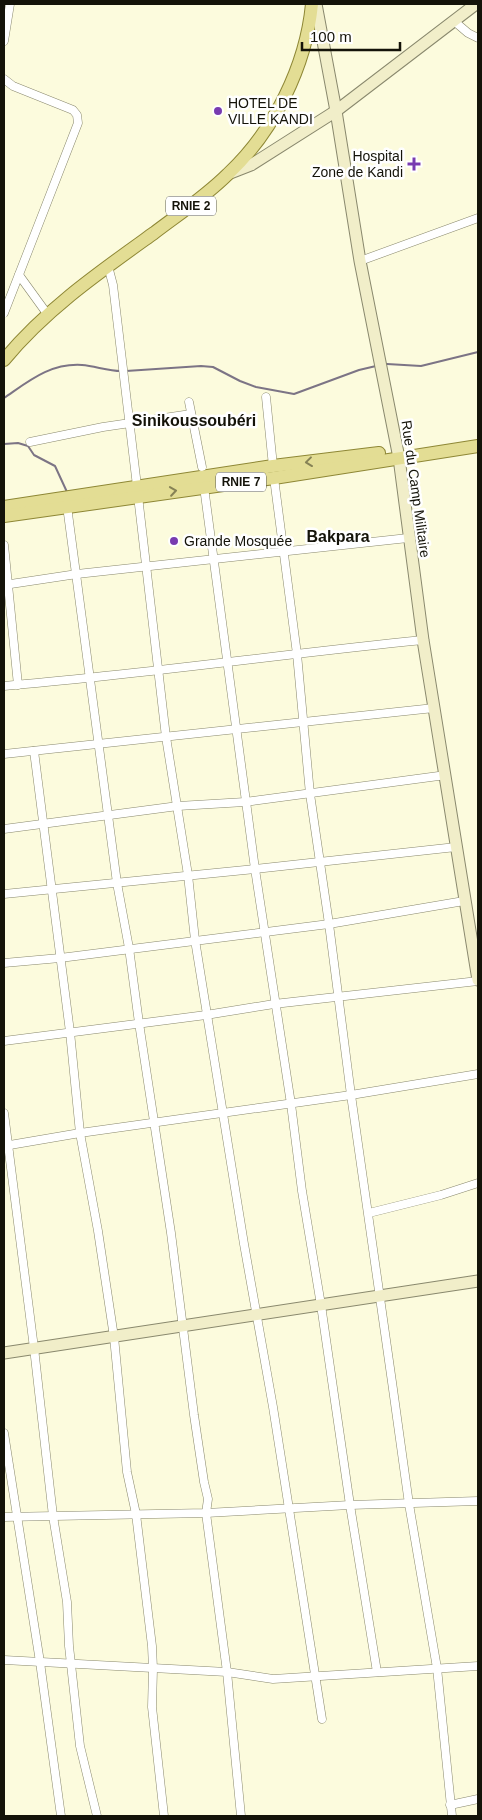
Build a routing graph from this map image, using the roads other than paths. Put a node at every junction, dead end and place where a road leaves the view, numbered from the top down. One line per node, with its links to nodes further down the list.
1 (10, 4): 7 (street)
2 (312, 4): 10 (main road, RNIE 2)
3 (316, 4): 9 (street, Rue du Camp Militaire)
4 (476, 4): 5 (street)
5 (454, 21): 6 (street); 9 (street)
6 (478, 38)
7 (4, 41)
8 (4, 79): 14 (street)
9 (336, 110): 10 (street); 12 (street, Rue du Camp Militaire)
10 (228, 174): 13 (main road, RNIE 2)
11 (478, 218): 12 (street)
12 (360, 261): 26 (street, Rue du Camp Militaire)
13 (108, 266): 17 (main road, RNIE 2); 22 (street)
14 (19, 275): 15 (street); 17 (street)
15 (6, 304): 16 (street)
16 (4, 313)
17 (48, 316): 18 (main road, RNIE 2)
18 (4, 360)
19 (266, 397): 28 (street)
20 (189, 402): 21 (street)
21 (191, 414): 22 (street); 27 (street)
22 (129, 424): 24 (street); 30 (street)
23 (478, 438): 26 (main road, RNIE 7)
24 (30, 442)
25 (478, 446): 26 (main road, RNIE 7)
26 (398, 454): 28 (main road, RNIE 7); 34 (street, Rue du Camp Militaire)
27 (202, 467)
28 (273, 472): 29 (main road, RNIE 7); 30 (main road, RNIE 7); 36 (street)
29 (204, 487): 30 (main road, RNIE 7, one-way to 29); 37 (street)
30 (138, 491): 31 (main road, RNIE 7); 32 (main road, RNIE 7); 38 (street)
31 (67, 506): 33 (main road, RNIE 7); 39 (street)
32 (4, 507)
33 (4, 516)
34 (408, 538): 36 (street); 41 (street, Rue du Camp Militaire)
35 (4, 545): 40 (street)
36 (284, 550): 37 (street); 42 (street)
37 (214, 559): 38 (street); 43 (street)
38 (147, 567): 39 (street); 44 (street)
39 (77, 574): 40 (street); 45 (street)
40 (6, 585): 46 (street)
41 (423, 640): 42 (street); 48 (street, Rue du Camp Militaire)
42 (297, 654): 43 (street); 49 (street)
43 (227, 662): 44 (street); 50 (street)
44 (159, 671): 45 (street); 51 (street)
45 (90, 678): 46 (street); 52 (street)
46 (18, 685): 47 (street)
47 (4, 686)
48 (434, 708): 49 (street); 55 (street, Rue du Camp Militaire)
49 (302, 722): 50 (street); 56 (street)
50 (235, 729): 51 (street); 57 (street)
51 (166, 737): 52 (street); 58 (street)
52 (97, 743): 53 (street); 59 (street)
53 (34, 751): 54 (street); 60 (street)
54 (4, 754)
55 (446, 775): 56 (street); 62 (street, Rue du Camp Militaire)
56 (310, 794): 57 (street); 63 (street)
57 (246, 802): 58 (street); 64 (street)
58 (178, 806): 59 (street); 65 (street)
59 (109, 816): 60 (street); 66 (street)
60 (42, 824): 61 (street); 67 (street)
61 (4, 829)
62 (456, 847): 63 (street); 69 (street, Rue du Camp Militaire)
63 (320, 861): 64 (street); 70 (street)
64 (255, 870): 65 (street); 71 (street)
65 (188, 875): 66 (street); 72 (street)
66 (116, 883): 67 (street); 73 (street)
67 (50, 889): 68 (street); 74 (street)
68 (4, 894)
69 (464, 901): 70 (street); 76 (street, Rue du Camp Militaire)
70 (329, 924): 71 (street); 77 (street)
71 (265, 932): 72 (street); 78 (street)
72 (195, 940): 73 (street); 79 (street)
73 (129, 948): 74 (street); 80 (street)
74 (60, 958): 75 (street); 81 (street)
75 (4, 964)
76 (478, 980): 77 (street)
77 (339, 997): 78 (street); 84 (street)
78 (274, 1004): 79 (street); 85 (street)
79 (206, 1015): 80 (street); 87 (street)
80 (139, 1023): 81 (street); 88 (street)
81 (70, 1032): 82 (street); 89 (street)
82 (4, 1040)
83 (478, 1074): 84 (street)
84 (351, 1096): 85 (street); 92 (street)
85 (291, 1104): 87 (street); 95 (street)
86 (4, 1113): 90 (street)
87 (223, 1113): 88 (street); 96 (street)
88 (154, 1123): 89 (street); 97 (street)
89 (80, 1133): 90 (street); 98 (street)
90 (5, 1146): 99 (street)
91 (478, 1183): 92 (street)
92 (369, 1213): 94 (street)
93 (478, 1281): 94 (street)
94 (380, 1296): 95 (street); 103 (street)
95 (321, 1305): 96 (street); 104 (street)
96 (257, 1315): 97 (street); 105 (street)
97 (183, 1327): 98 (street); 106 (street)
98 (114, 1337): 99 (street); 107 (street)
99 (34, 1348): 100 (street); 110 (street)
100 (4, 1353)
101 (4, 1433): 109 (street)
102 (478, 1501): 103 (street)
103 (409, 1504): 104 (street); 115 (street)
104 (350, 1505): 105 (street); 118 (street)
105 (289, 1508): 106 (street); 119 (street)
106 (206, 1513): 107 (street); 117 (street)
107 (136, 1514): 110 (street); 116 (street)
108 (4, 1516): 109 (street)
109 (16, 1516): 110 (street); 112 (street)
110 (53, 1516): 113 (street)
111 (4, 1660): 112 (street)
112 (40, 1662): 113 (street); 123 (street)
113 (72, 1665): 116 (street); 124 (street)
114 (478, 1666): 115 (street)
115 (437, 1668): 118 (street); 122 (street)
116 (153, 1669): 117 (street); 125 (street)
117 (227, 1672): 119 (street); 126 (street)
118 (377, 1672): 119 (street)
119 (315, 1676): 120 (street)
120 (322, 1719)
121 (478, 1799): 122 (street)
122 (450, 1805): 127 (street)
123 (61, 1816)
124 (97, 1816)
125 (164, 1816)
126 (241, 1816)
127 (452, 1816)

